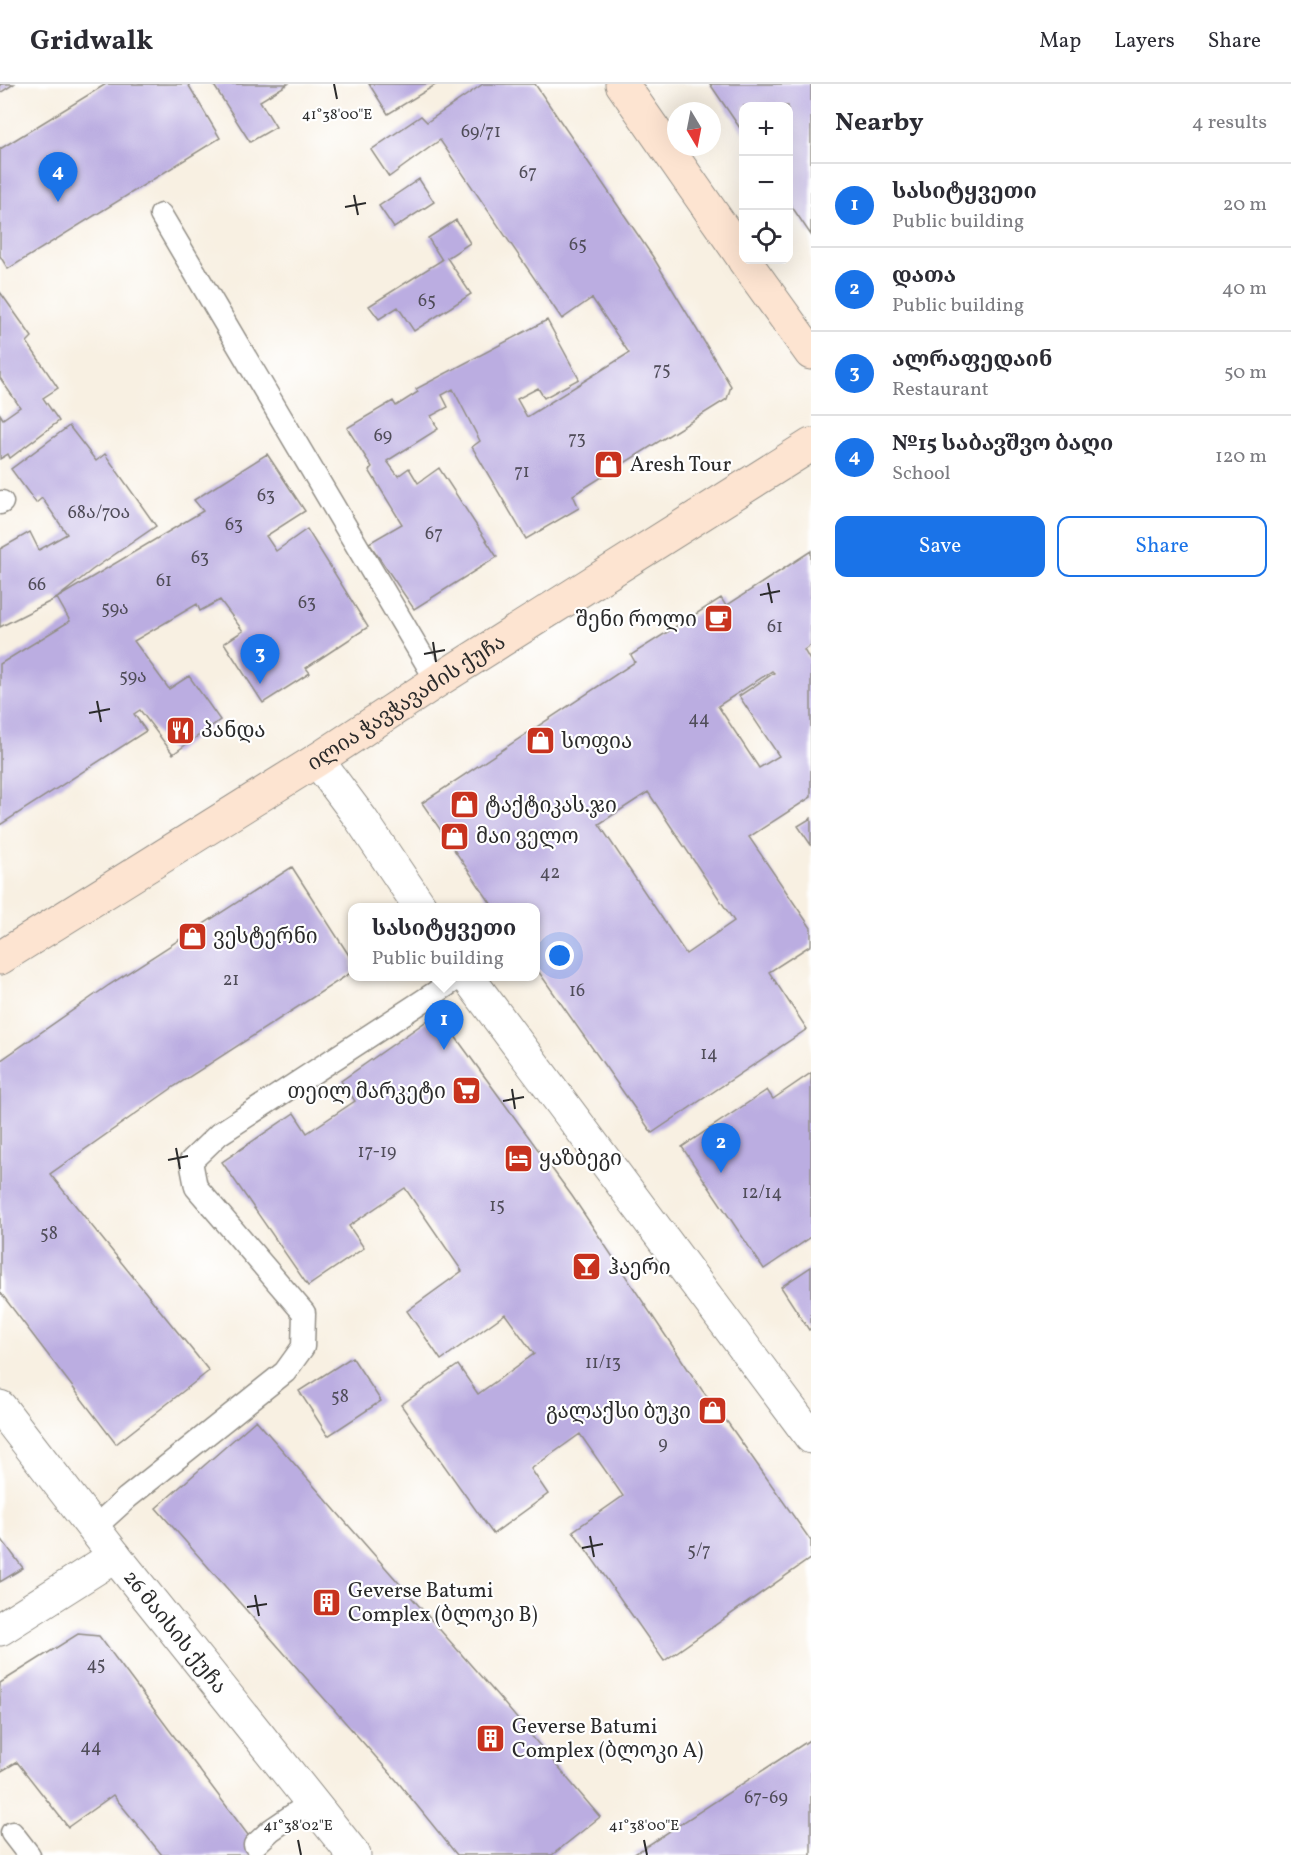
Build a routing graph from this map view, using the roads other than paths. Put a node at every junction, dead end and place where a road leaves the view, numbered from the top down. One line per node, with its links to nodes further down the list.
1 (622, 84): 3 (main road)
2 (161, 215): 7 (lane)
3 (739, 252)
4 (748, 264): 5 (main road)
5 (811, 353)
6 (811, 445): 7 (main road, ილია ჭავჭავაძის ქუჩა)
7 (437, 681): 8 (main road, ილია ჭავჭავაძის ქუჩა)
8 (317, 760): 9 (street); 10 (main road, ილია ჭავჭავაძის ქუჩა)
9 (418, 903)
10 (0, 958)
11 (453, 981): 15 (lane)
12 (472, 981): 14 (street)
13 (0, 1407): 15 (street, 26 მაისის ქუჩა)
14 (811, 1437)
15 (94, 1528): 16 (street, 26 მაისის ქუჩა)
16 (115, 1556): 17 (street); 18 (street, 26 მაისის ქუჩა)
17 (0, 1629)
18 (312, 1802): 20 (lane); 22 (street, 26 მაისის ქუჩა)
19 (12, 1833): 21 (lane)
20 (255, 1845)
21 (28, 1855)
22 (354, 1855)

